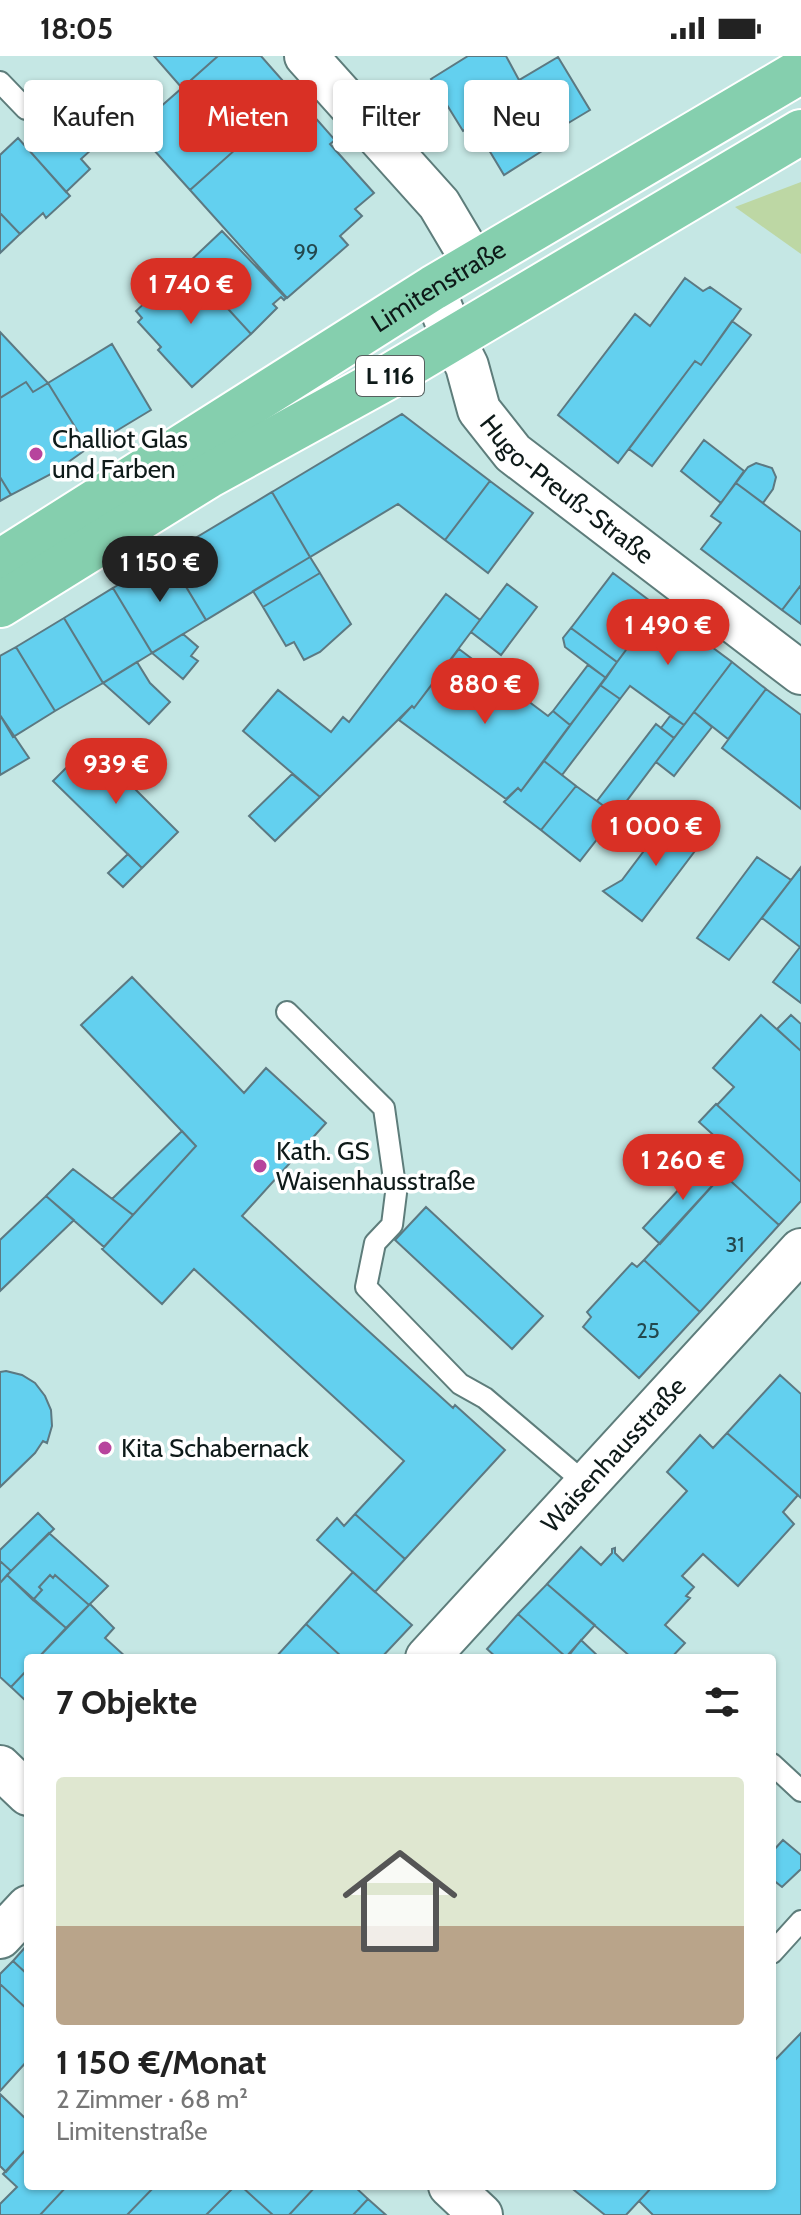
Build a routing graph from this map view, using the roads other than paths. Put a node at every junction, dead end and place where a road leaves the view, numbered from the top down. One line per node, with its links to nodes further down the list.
1 (306, 56): 6 (street)
2 (801, 71): 6 (main road, Limitenstraße / L 116)
3 (0, 82): 4 (lane)
4 (24, 107)
5 (793, 139): 8 (main road, Limitenstraße / L 116)
6 (474, 263): 7 (main road, Limitenstraße / L 116)
7 (433, 288): 8 (street, Hugo-Preuß-Straße); 9 (main road, Limitenstraße / L 116)
8 (453, 338): 10 (main road, Limitenstraße / L 116); 11 (street, Hugo-Preuß-Straße)
9 (0, 562)
10 (0, 605)
11 (801, 673)
12 (287, 1012): 14 (lane)
13 (801, 1250): 14 (street, Waisenhausstraße)
14 (585, 1483): 15 (street, Waisenhausstraße)
15 (431, 1654)
16 (0, 1767): 18 (street)
17 (776, 1768): 19 (lane)
18 (24, 1790)
19 (801, 1791)
20 (24, 1911): 22 (street)
21 (801, 1921): 23 (lane)
22 (0, 1937)
23 (776, 1949)
24 (454, 2190): 25 (street)
25 (481, 2215)

